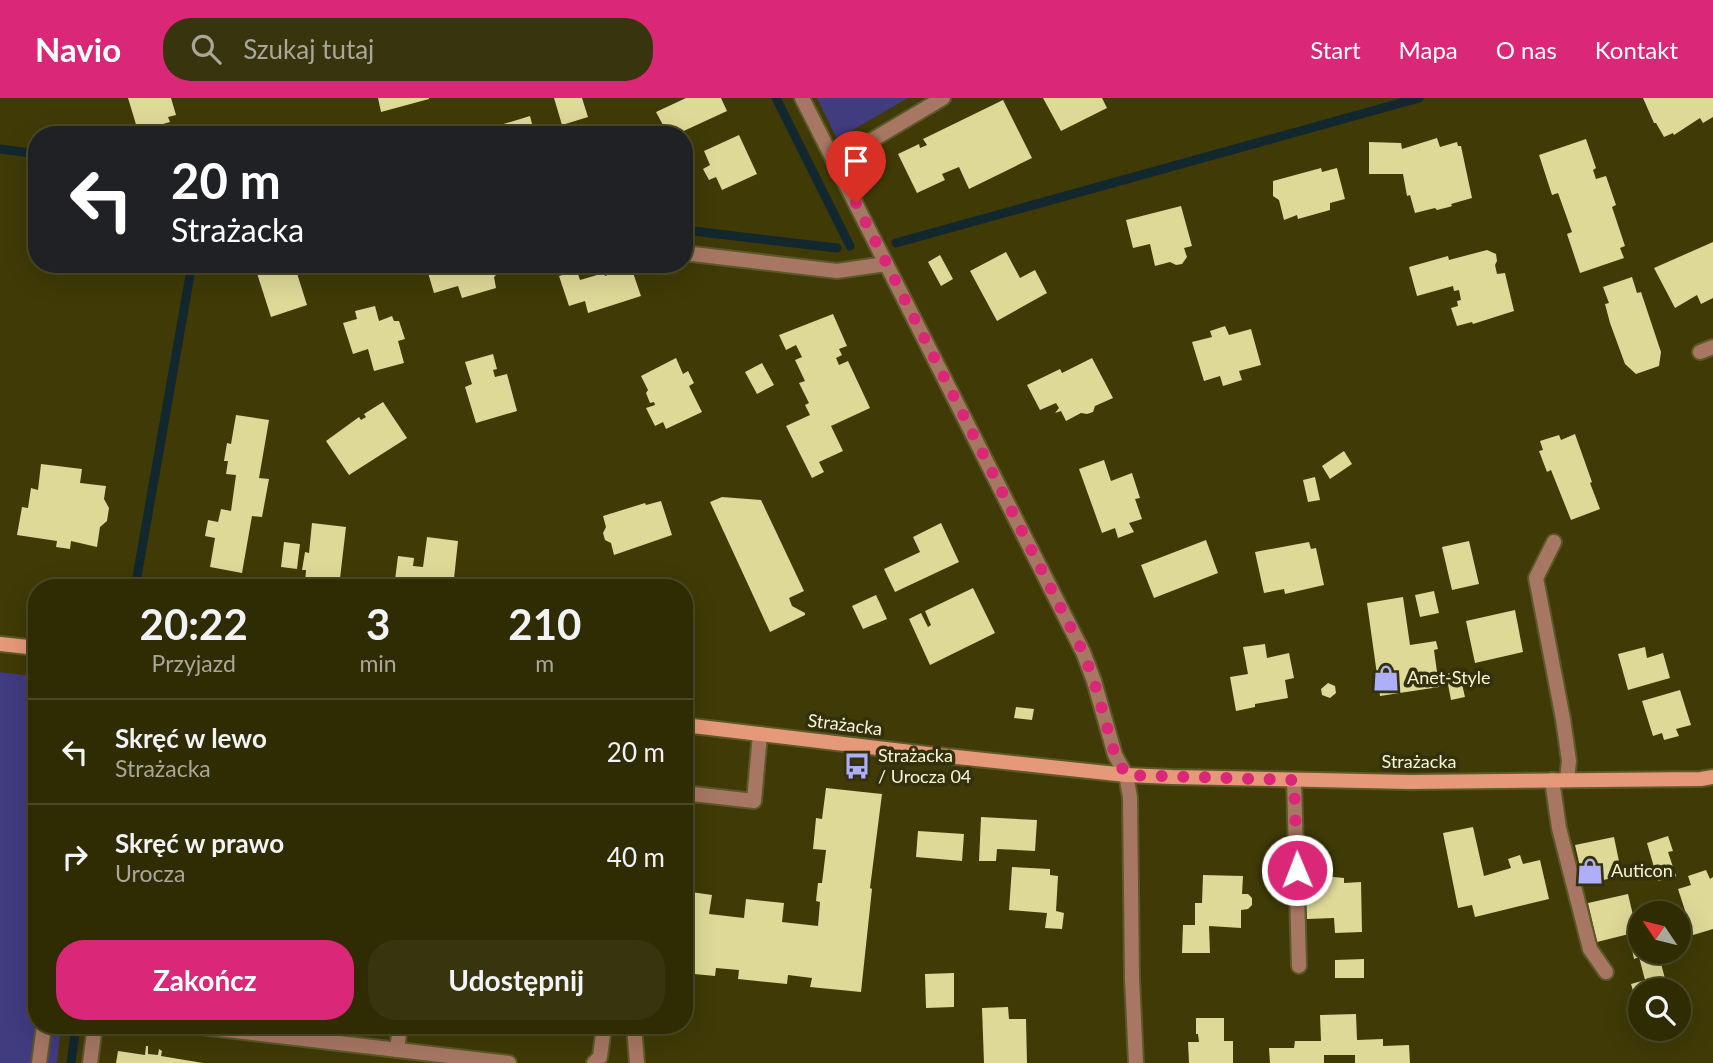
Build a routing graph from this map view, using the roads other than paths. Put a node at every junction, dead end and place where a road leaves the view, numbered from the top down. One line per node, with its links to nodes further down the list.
1 (802, 98): 3 (street)
2 (943, 98): 3 (street)
3 (835, 162): 5 (street)
4 (693, 254): 5 (street)
5 (886, 264): 11 (street)
6 (1554, 542): 14 (street)
7 (0, 644): 8 (street)
8 (28, 647)
9 (693, 726): 10 (street, Strażacka)
10 (760, 734): 11 (street, Strażacka); 15 (street)
11 (1126, 775): 13 (street, Strażacka); 30 (street)
12 (1713, 776): 14 (street, Strażacka)
13 (1294, 780): 14 (street, Strażacka); 16 (street)
14 (1560, 780): 17 (street)
15 (693, 794)
16 (1299, 966)
17 (1606, 972)
18 (43, 1034): 25 (street)
19 (94, 1034): 26 (street)
20 (262, 1034): 24 (street)
21 (399, 1034): 24 (street)
22 (603, 1034): 28 (street)
23 (635, 1034): 29 (street)
24 (397, 1050): 27 (street)
25 (39, 1063)
26 (89, 1063)
27 (509, 1063)
28 (594, 1063)
29 (638, 1063)
30 (1136, 1063)

